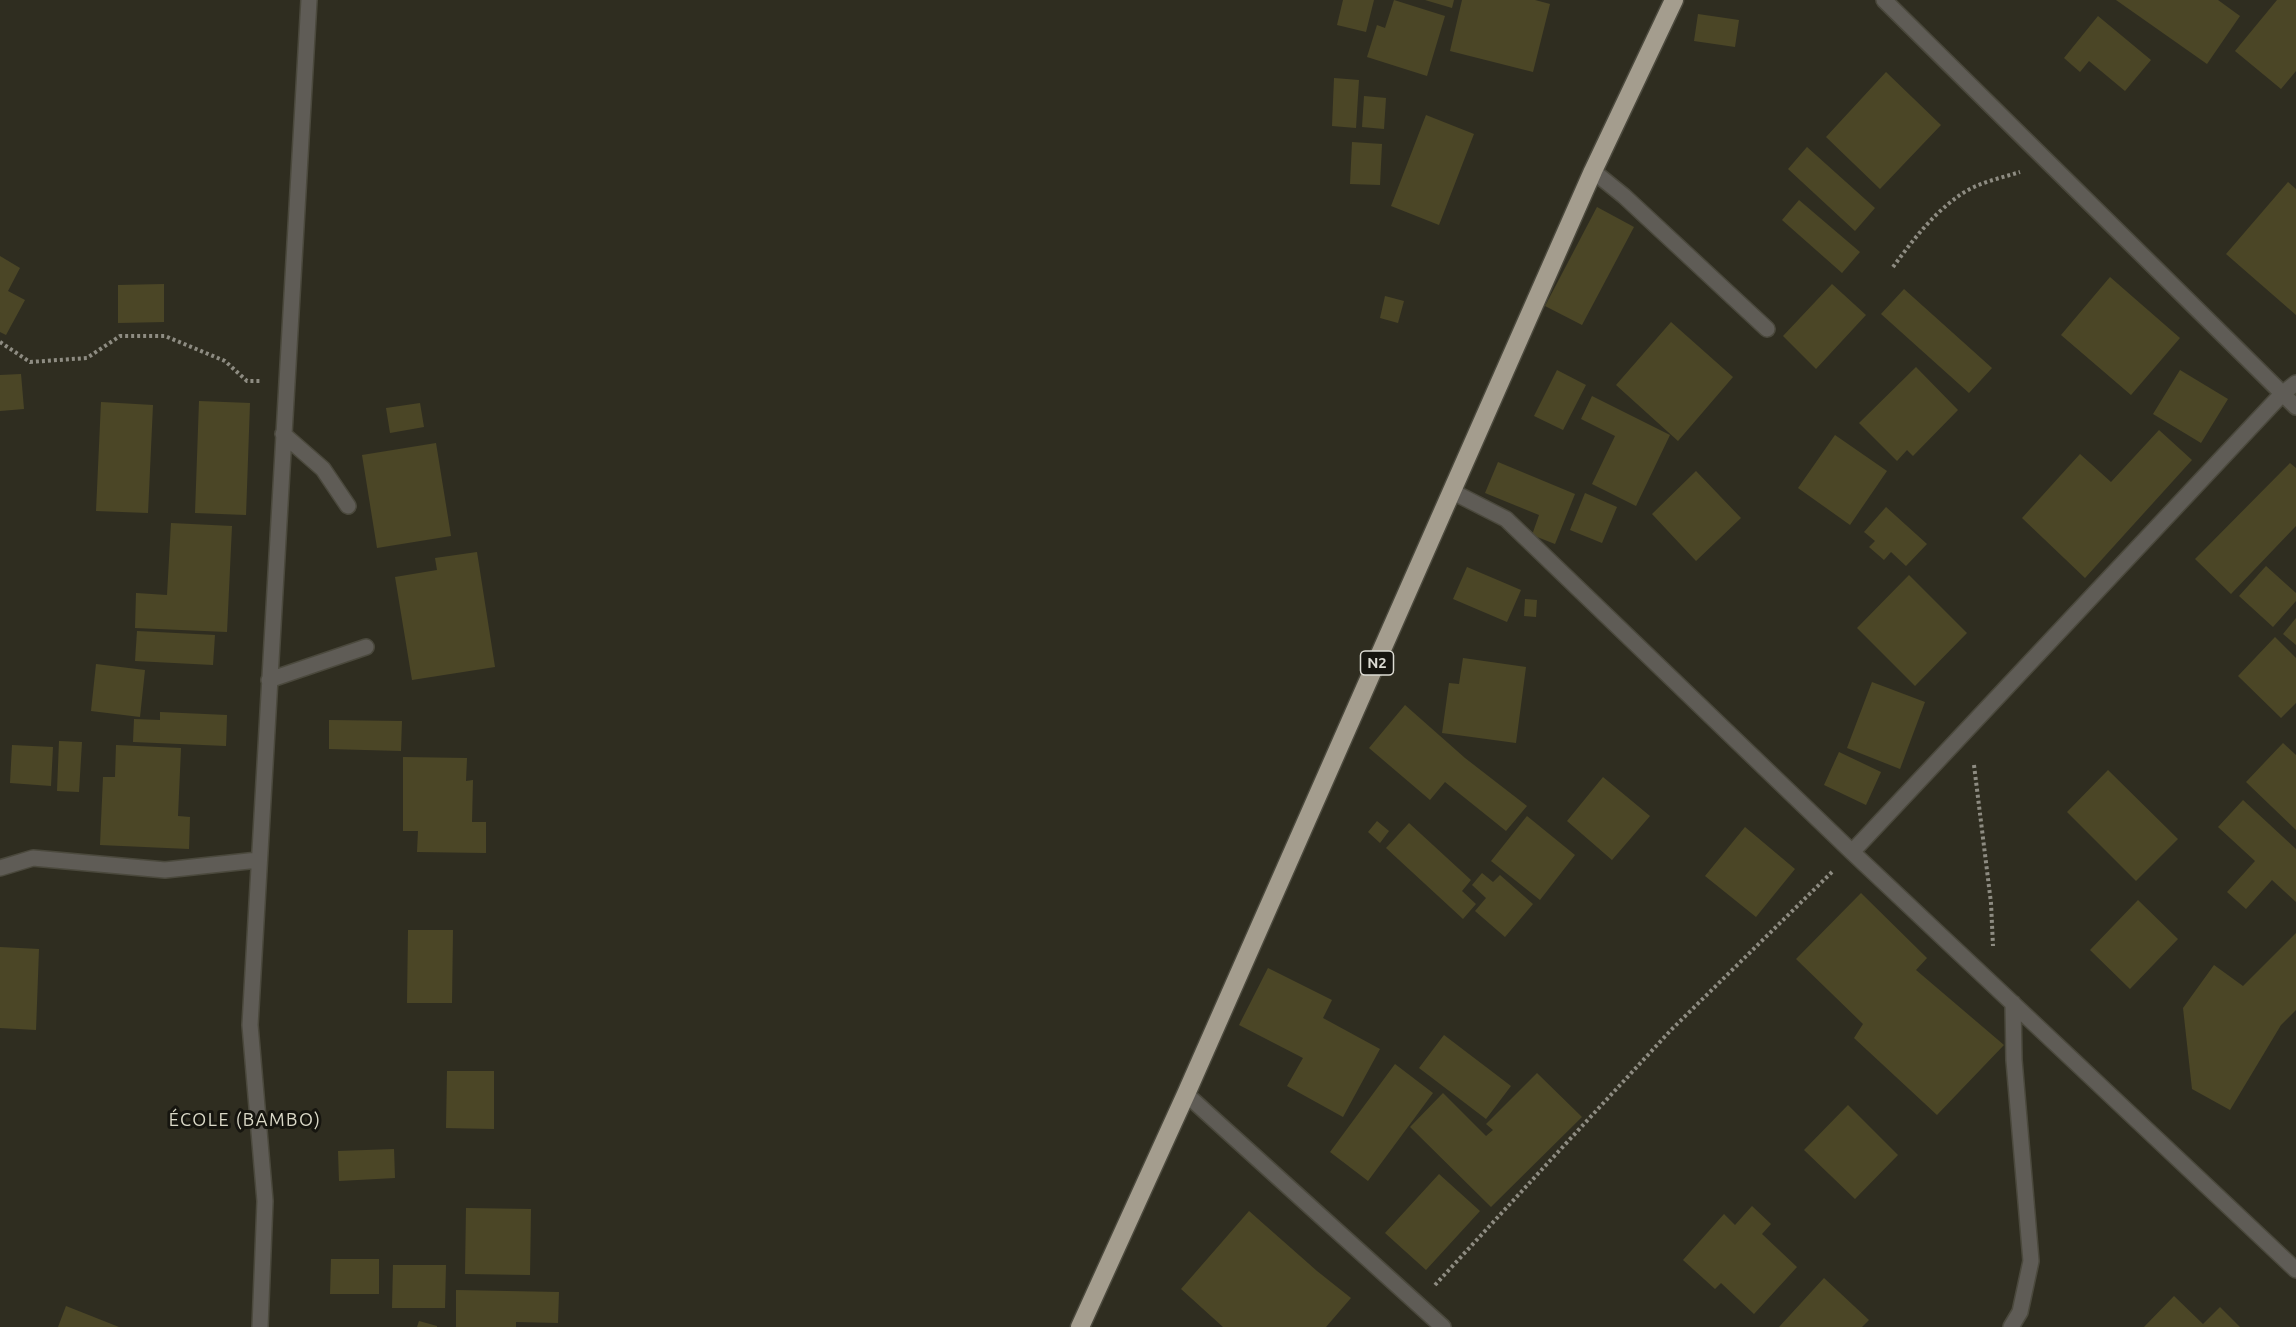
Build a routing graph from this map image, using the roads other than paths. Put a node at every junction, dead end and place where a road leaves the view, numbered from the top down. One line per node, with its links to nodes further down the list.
1 (309, 0): 9 (street)
2 (1674, 0): 4 (highway, N2)
3 (1884, 0): 7 (street)
4 (1593, 171): 5 (street); 10 (highway, N2)
5 (1767, 329)
6 (2296, 382): 7 (street)
7 (2282, 394): 8 (street); 14 (street)
8 (2296, 407)
9 (282, 434): 11 (street); 13 (street)
10 (1453, 492): 14 (street); 18 (highway, N2)
11 (348, 506)
12 (366, 647): 13 (street)
13 (269, 680): 15 (street)
14 (1852, 852): 17 (street)
15 (258, 860): 16 (street); 20 (street)
16 (0, 868)
17 (2013, 1003): 19 (street); 23 (street)
18 (1186, 1094): 21 (highway, N2); 22 (street)
19 (2296, 1270)
20 (260, 1327)
21 (1080, 1327)
22 (1443, 1327)
23 (2011, 1327)

